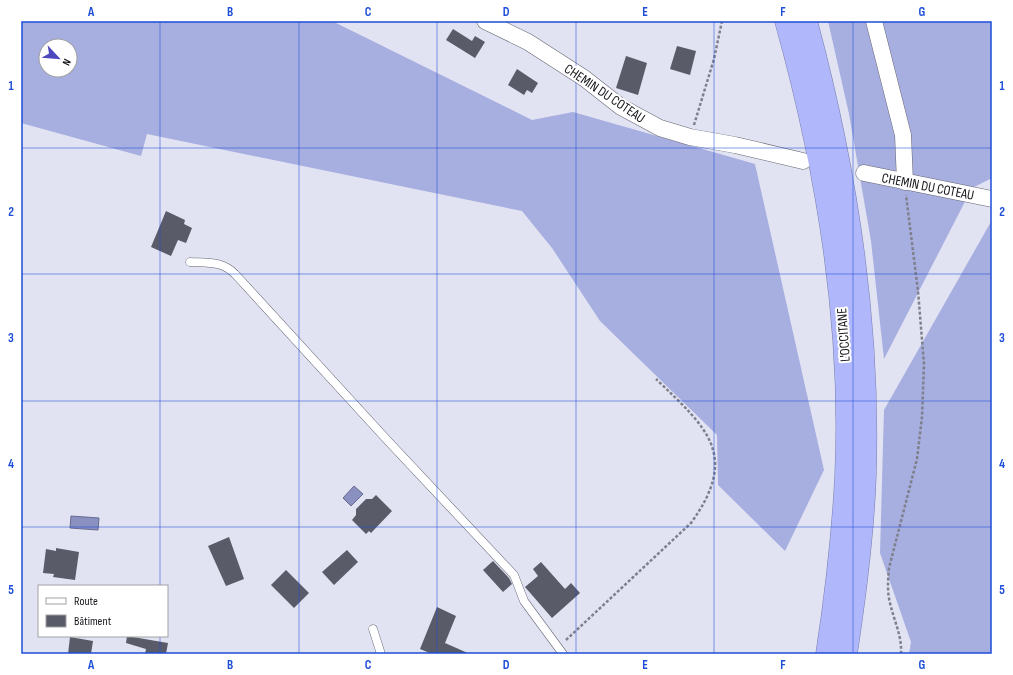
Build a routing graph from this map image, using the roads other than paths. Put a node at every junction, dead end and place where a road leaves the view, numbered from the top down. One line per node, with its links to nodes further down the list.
1 (485, 21): 7 (street, CHEMIN DU COTEAU)
2 (786, 21): 15 (highway, L'OCCITANE)
3 (806, 21): 6 (highway, L'OCCITANE)
4 (812, 21): 6 (highway)
5 (874, 21): 9 (street)
6 (819, 71): 16 (highway, L'OCCITANE)
7 (803, 161)
8 (864, 173): 9 (street, CHEMIN DU COTEAU)
9 (905, 182): 10 (street, CHEMIN DU COTEAU)
10 (992, 199)
11 (190, 262): 13 (lane)
12 (373, 629): 14 (lane)
13 (560, 651)
14 (382, 654)
15 (827, 654)
16 (846, 654)

